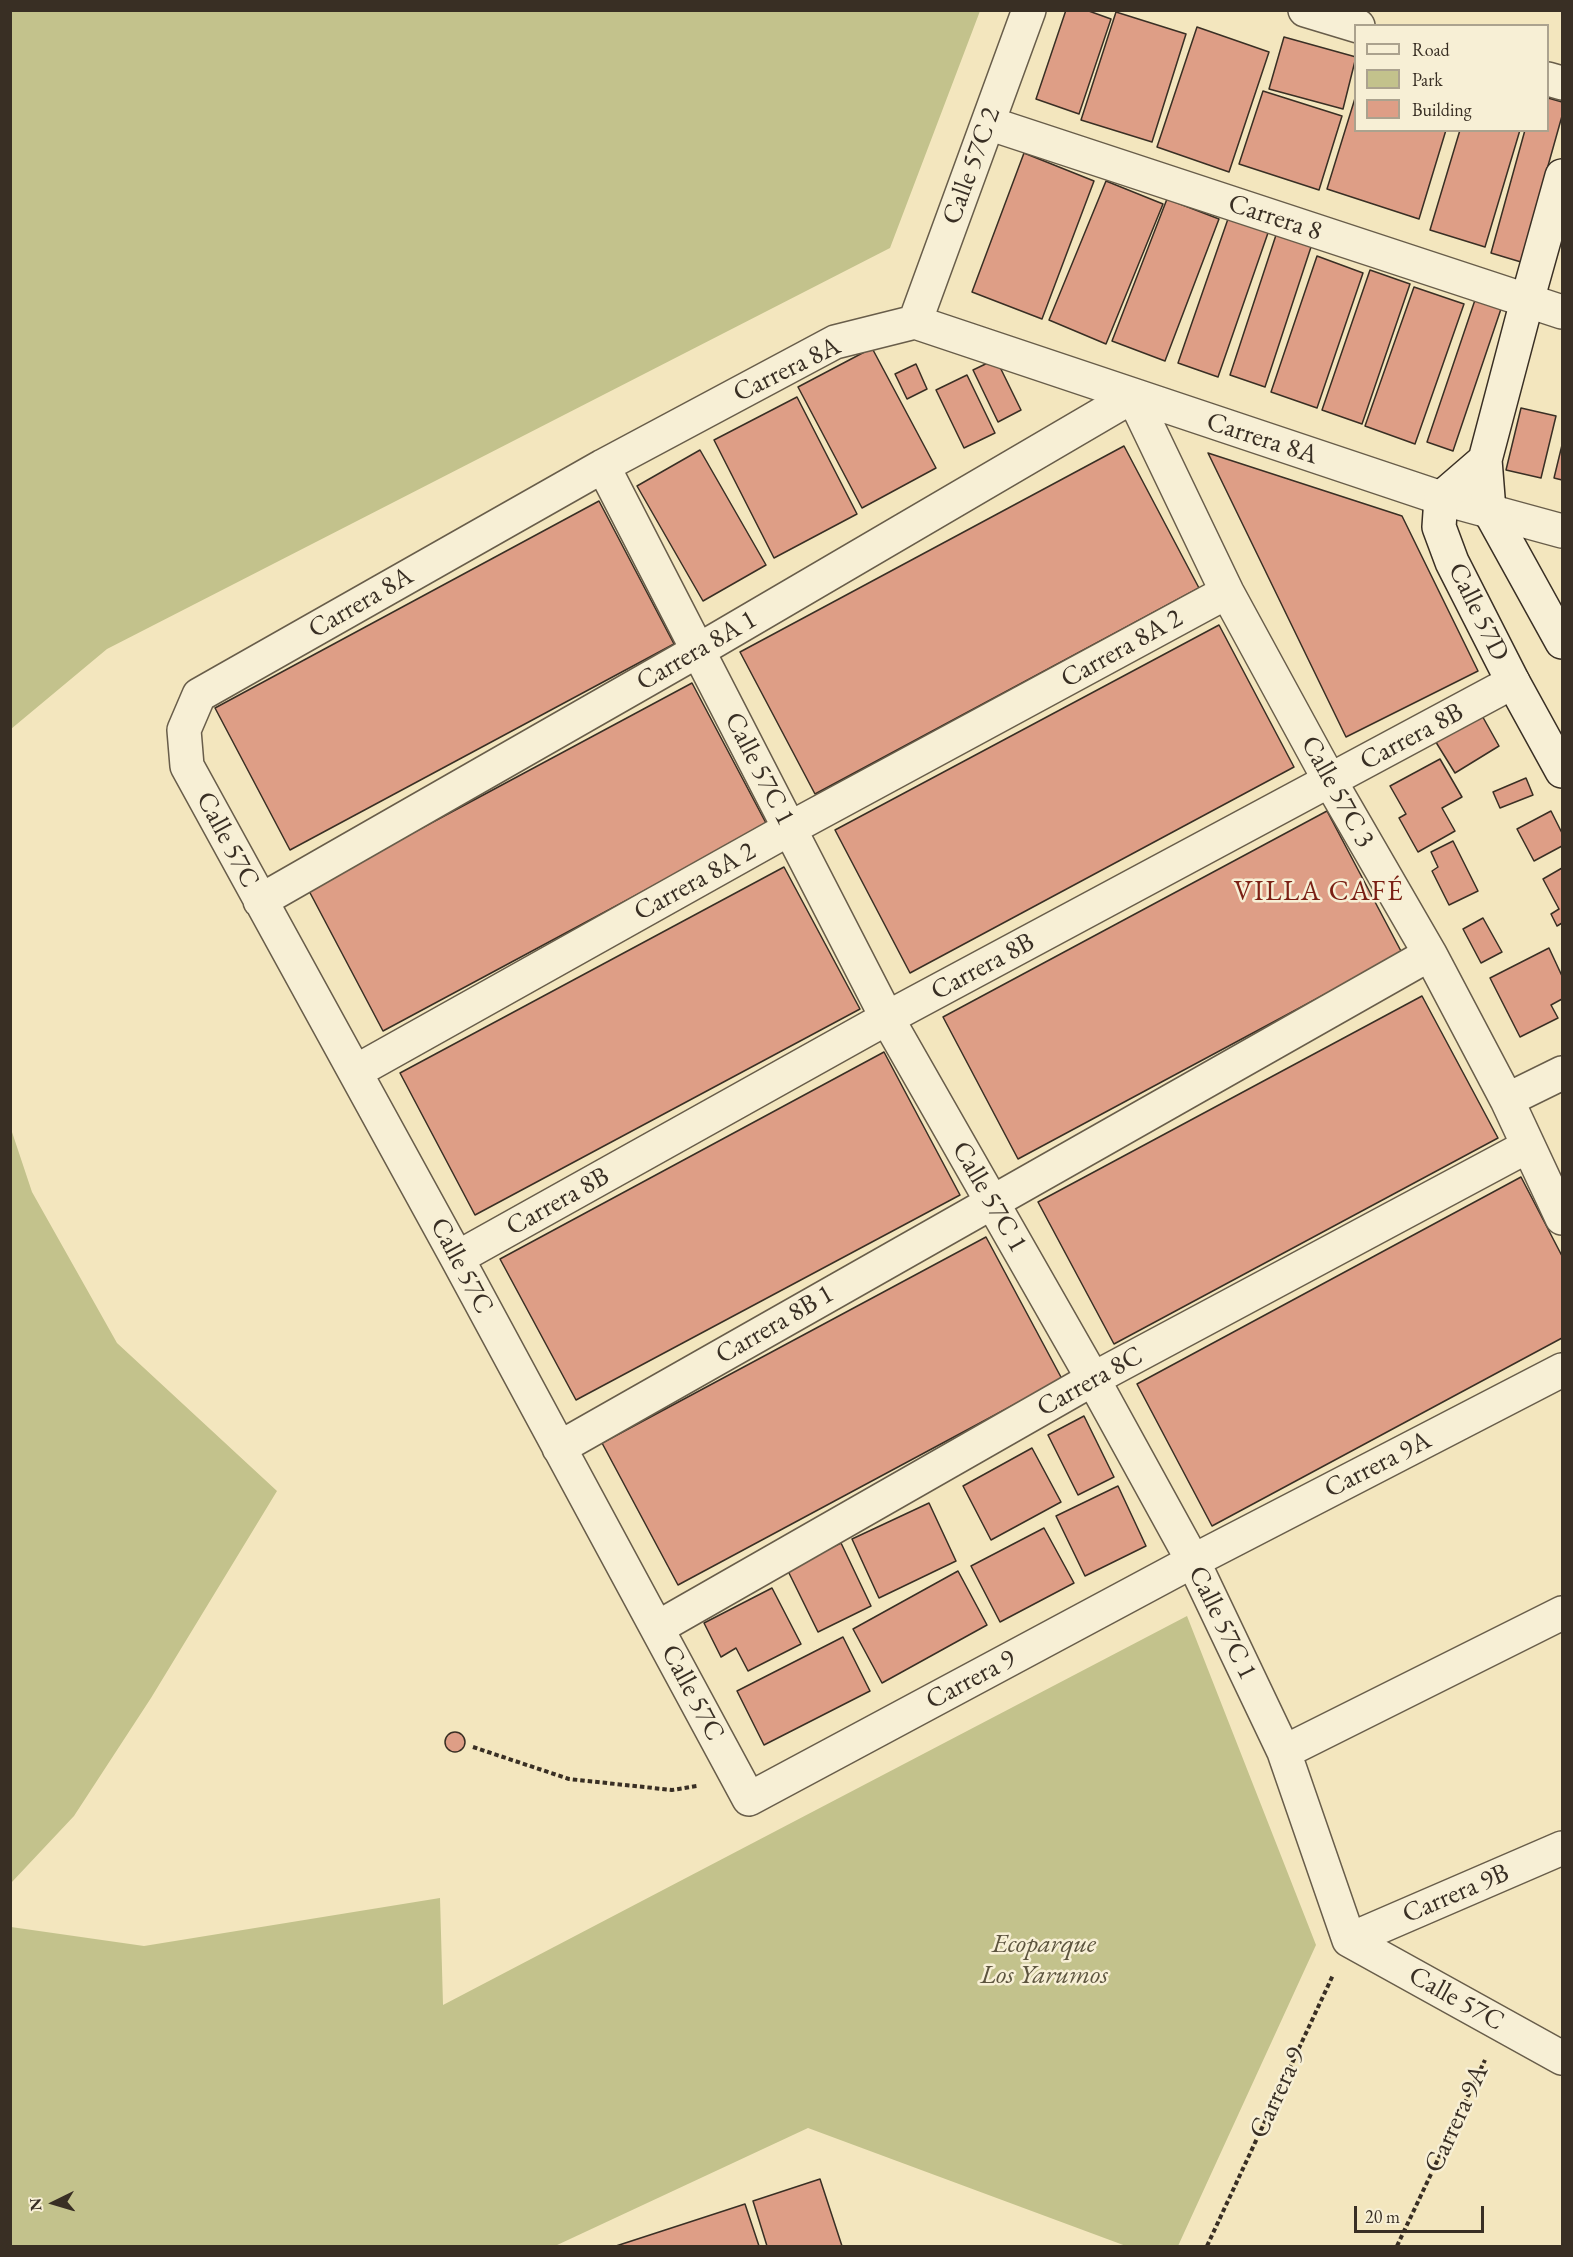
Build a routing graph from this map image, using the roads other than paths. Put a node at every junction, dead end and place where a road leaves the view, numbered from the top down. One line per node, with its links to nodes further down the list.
1 (1029, 10): 4 (street, Calle 57C 2)
2 (1305, 10): 3 (street)
3 (1354, 25)
4 (988, 123): 6 (street, Carrera 8); 8 (street, Calle 57C 2)
5 (1563, 176): 6 (street)
6 (1527, 301): 7 (street, Carrera 8); 10 (street)
7 (1563, 312)
8 (915, 322): 9 (street, Carrera 8A); 11 (street, Carrera 8A)
9 (1133, 396): 12 (street, Carrera 8A); 15 (street, Calle 57C 3); 17 (street, Carrera 8A 1)
10 (1485, 460): 12 (street); 13 (street)
11 (603, 466): 17 (street, Calle 57C 1); 19 (street, Carrera 8A)
12 (1442, 498): 13 (street, Carrera 8A); 18 (street, Calle 57D)
13 (1489, 510): 14 (street, Carrera 8A); 16 (street)
14 (1563, 531)
15 (1227, 592): 21 (street, Calle 57C 3); 22 (street, Carrera 8A 2)
16 (1563, 642)
17 (699, 650): 22 (street, Calle 57C 1); 23 (street, Carrera 8A 1)
18 (1513, 682): 20 (street, Calle 57D); 21 (street, Carrera 8B)
19 (184, 730): 23 (street, Calle 57C)
20 (1563, 771)
21 (1330, 781): 24 (street, Calle 57C 3); 25 (street, Carrera 8B)
22 (789, 829): 25 (street, Calle 57C 1); 26 (street, Carrera 8A 2)
23 (260, 901): 26 (street, Calle 57C)
24 (1430, 954): 28 (street, Calle 57C 3); 30 (street)
25 (887, 1018): 30 (street, Calle 57C 1); 32 (street, Carrera 8B)
26 (355, 1072): 32 (street, Calle 57C)
27 (1563, 1073): 28 (street)
28 (1507, 1100): 29 (street, Calle 57C 3)
29 (1528, 1146): 31 (street, Calle 57C 3); 34 (street, Carrera 8C)
30 (992, 1203): 34 (street, Calle 57C 1); 35 (street, Carrera 8B 1)
31 (1563, 1218)
32 (457, 1258): 35 (street, Calle 57C)
33 (1563, 1370): 36 (street, Carrera 9A)
34 (1093, 1380): 36 (street, Calle 57C 1); 38 (street, Carrera 8C)
35 (559, 1448): 38 (street, Calle 57C)
36 (1193, 1561): 39 (street, Calle 57C 1); 40 (street, Carrera 9)
37 (1563, 1612): 39 (street)
38 (657, 1628): 40 (street, Calle 57C)
39 (1284, 1752): 42 (street, Calle 57C 1)
40 (744, 1790)
41 (1563, 1848): 42 (street, Carrera 9B)
42 (1348, 1940): 43 (street, Calle 57C)
43 (1563, 2058)

